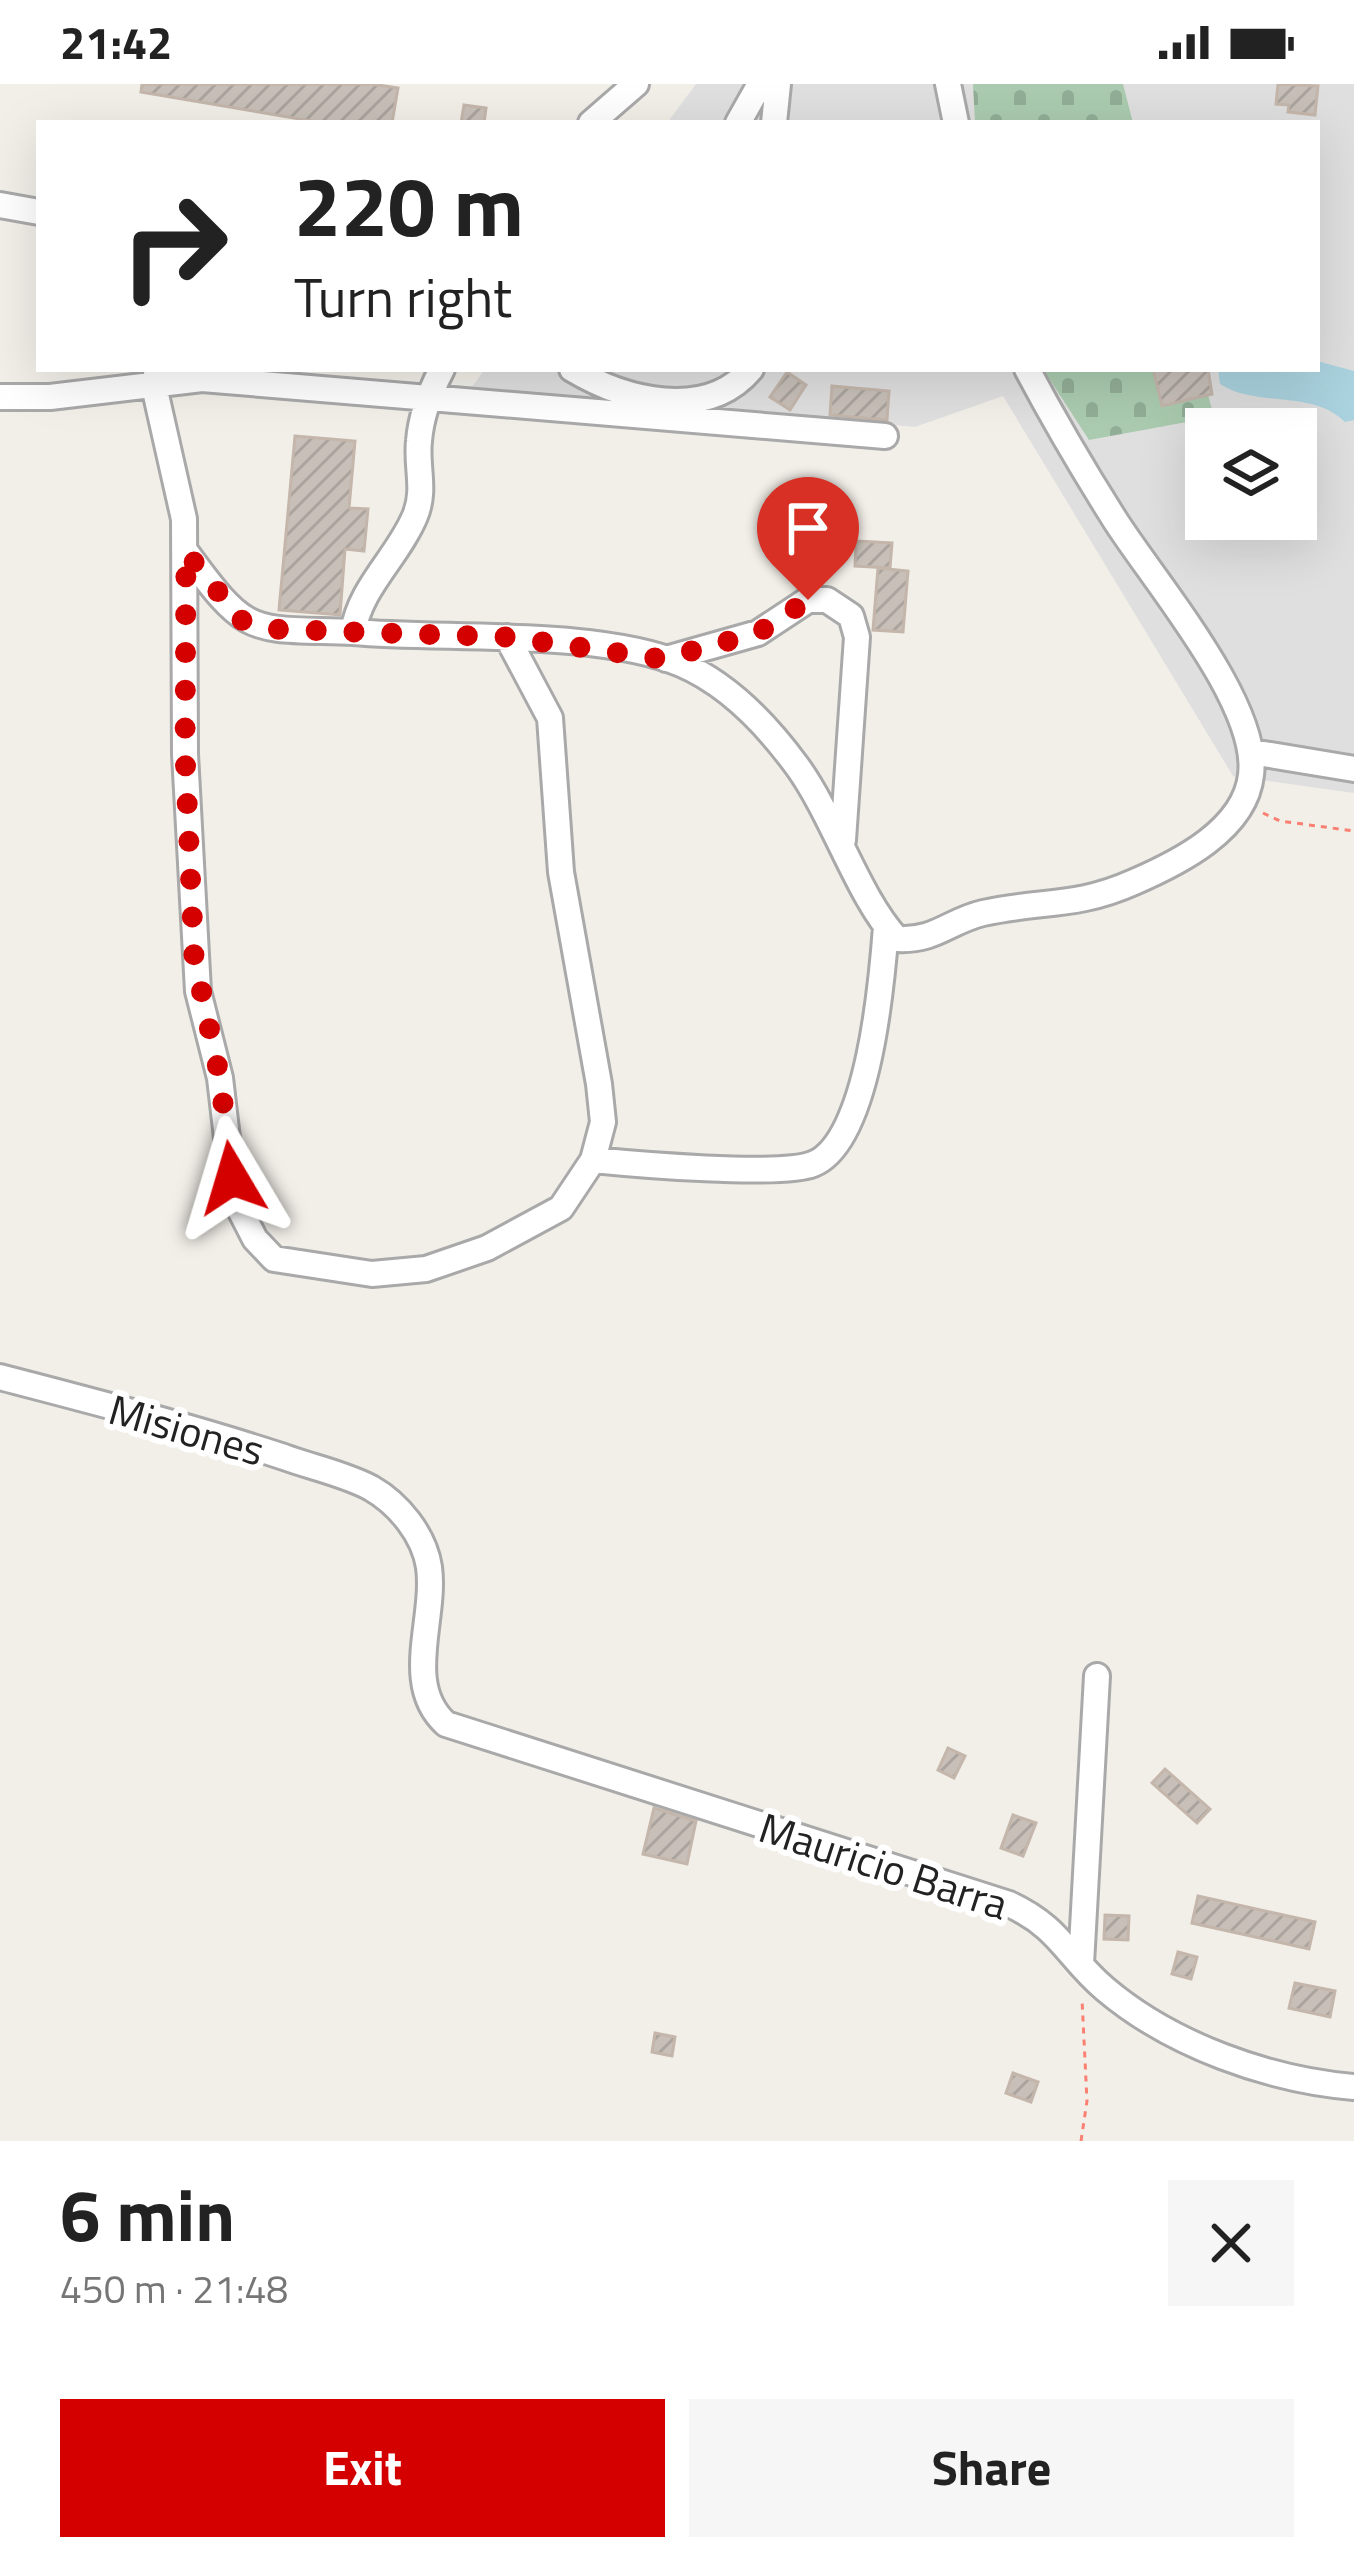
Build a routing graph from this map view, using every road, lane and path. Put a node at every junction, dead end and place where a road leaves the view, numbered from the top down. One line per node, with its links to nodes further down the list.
1 (636, 84): 5 (street)
2 (760, 84): 6 (street)
3 (778, 84): 7 (street)
4 (948, 84): 8 (street)
5 (594, 120)
6 (740, 120)
7 (774, 120)
8 (955, 120)
9 (0, 205): 10 (street)
10 (36, 211)
11 (440, 372): 17 (street)
12 (577, 372): 13 (street)
13 (748, 372)
14 (1029, 372): 23 (street)
15 (156, 377): 16 (street); 17 (street); 19 (street)
16 (0, 397)
17 (427, 398): 18 (street); 20 (street)
18 (885, 436)
19 (186, 552): 20 (street); 29 (street)
20 (353, 632): 21 (street)
21 (507, 637): 22 (street); 29 (street)
22 (662, 659): 27 (street); 27 (street)
23 (1252, 752): 24 (street); 25 (street)
24 (1354, 769)
25 (1240, 801): 26 (path); 28 (street)
26 (1354, 831)
27 (843, 840): 28 (street)
28 (886, 926): 29 (street)
29 (593, 1160)
30 (0, 1377): 32 (street, Misiones)
31 (1097, 1676): 33 (street)
32 (446, 1724): 33 (street, Mauricio Barra)
33 (1081, 1964): 34 (street, Mauricio Barra); 35 (path)
34 (1354, 2087)
35 (1081, 2141)

